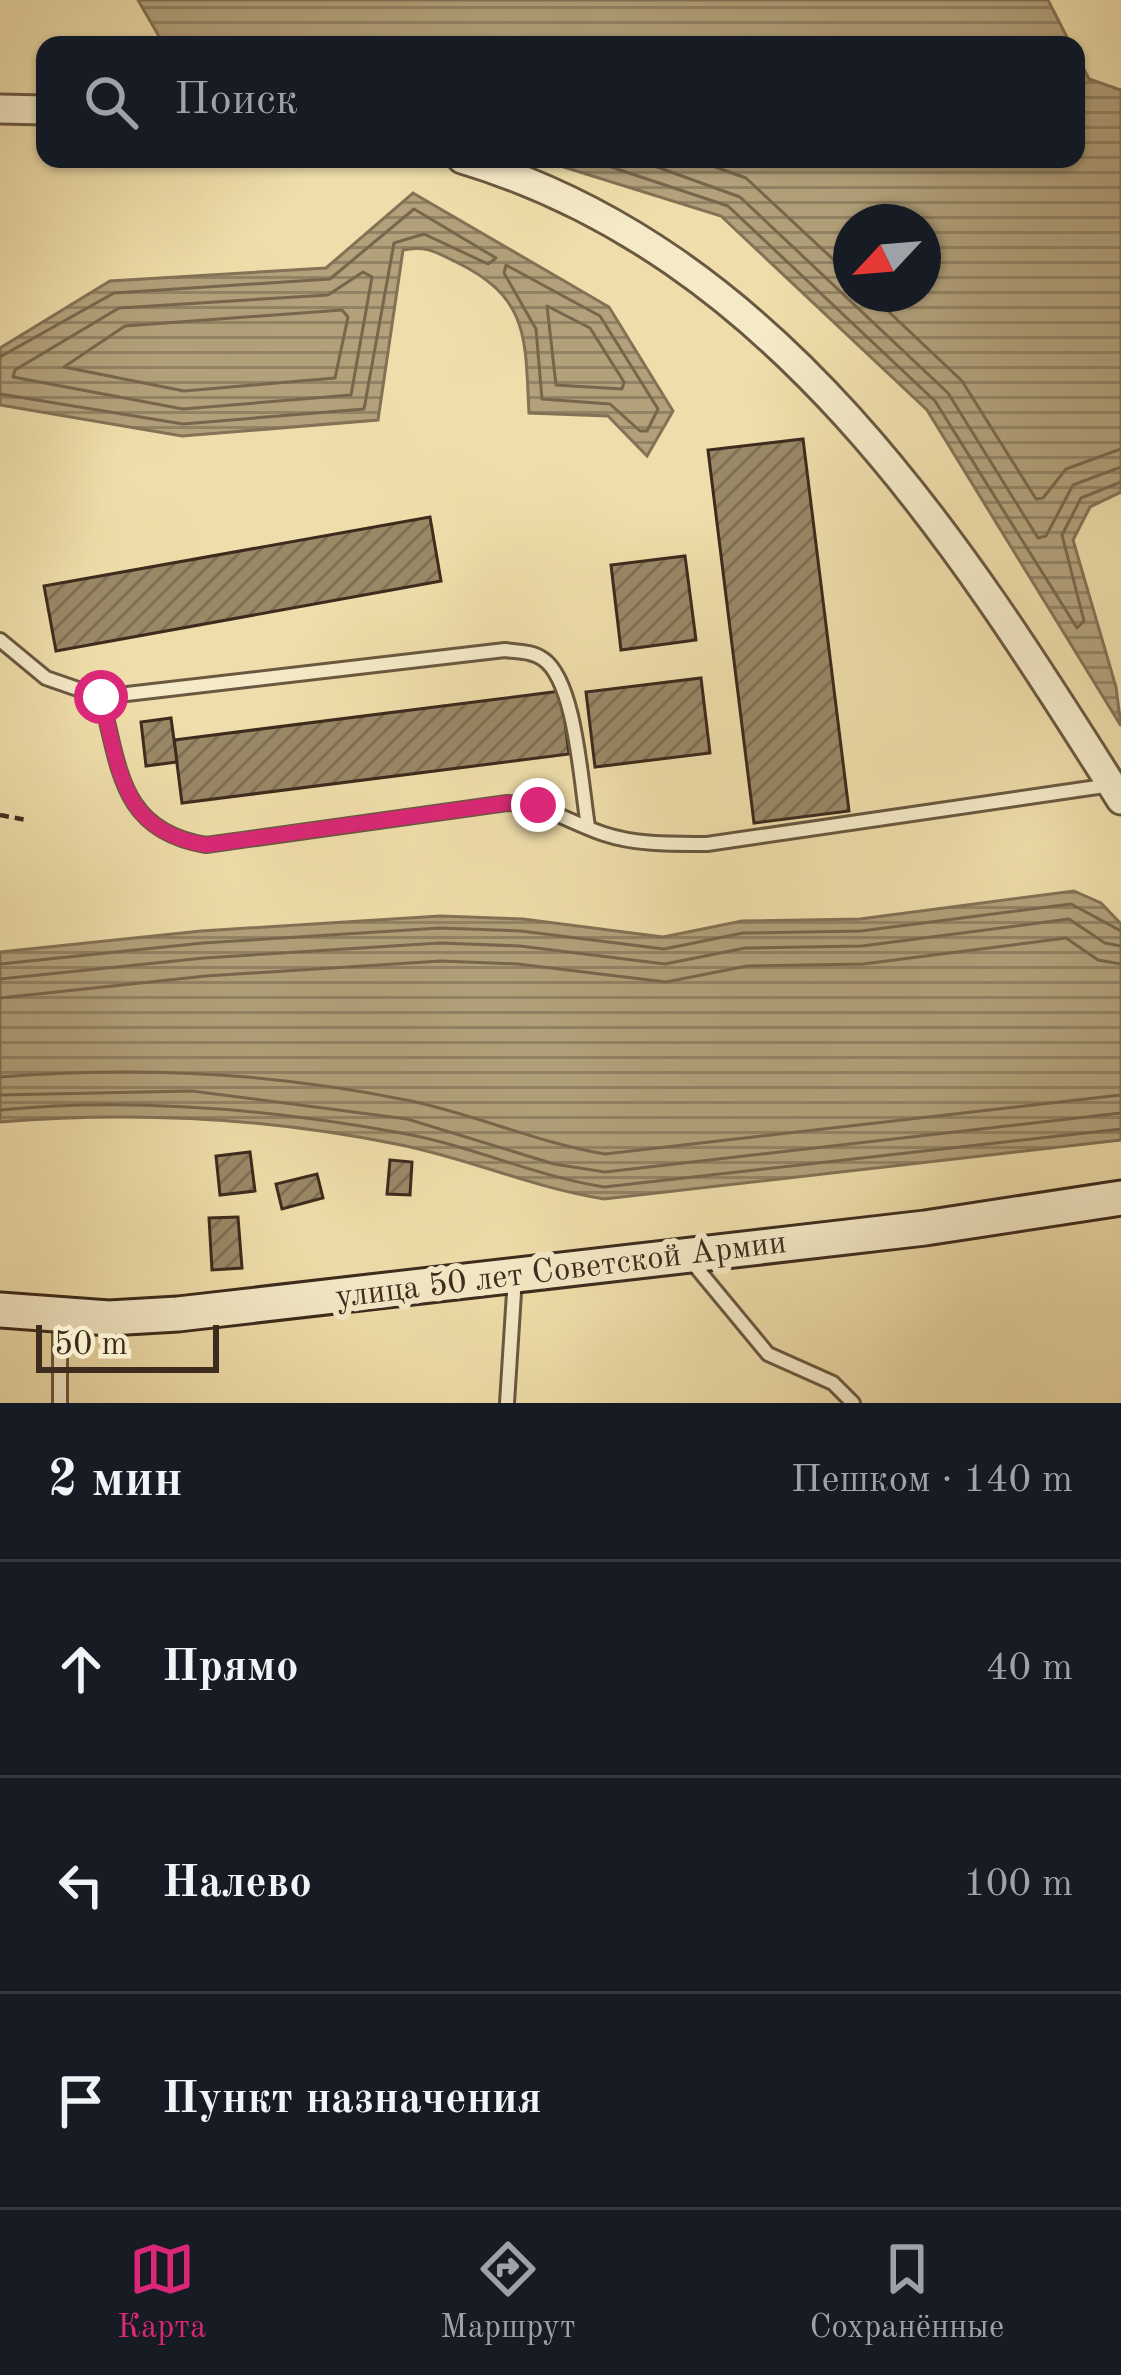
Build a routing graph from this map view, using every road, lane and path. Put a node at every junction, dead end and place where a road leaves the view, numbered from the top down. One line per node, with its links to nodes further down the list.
1 (0, 109): 2 (street)
2 (36, 110)
3 (494, 168): 6 (street)
4 (0, 640): 5 (lane)
5 (101, 697): 9 (lane); 9 (lane)
6 (1116, 793): 9 (lane)
7 (0, 815): 8 (path)
8 (26, 820)
9 (588, 826)
10 (1121, 1198): 11 (main road, улица 50 лет Советской Армии)
11 (687, 1257): 12 (main road, улица 50 лет Советской Армии); 17 (lane)
12 (515, 1276): 14 (main road, улица 50 лет Советской Армии); 16 (lane)
13 (0, 1310): 14 (main road, улица 50 лет Советской Армии)
14 (60, 1315): 15 (lane)
15 (60, 1403)
16 (507, 1403)
17 (853, 1403)

